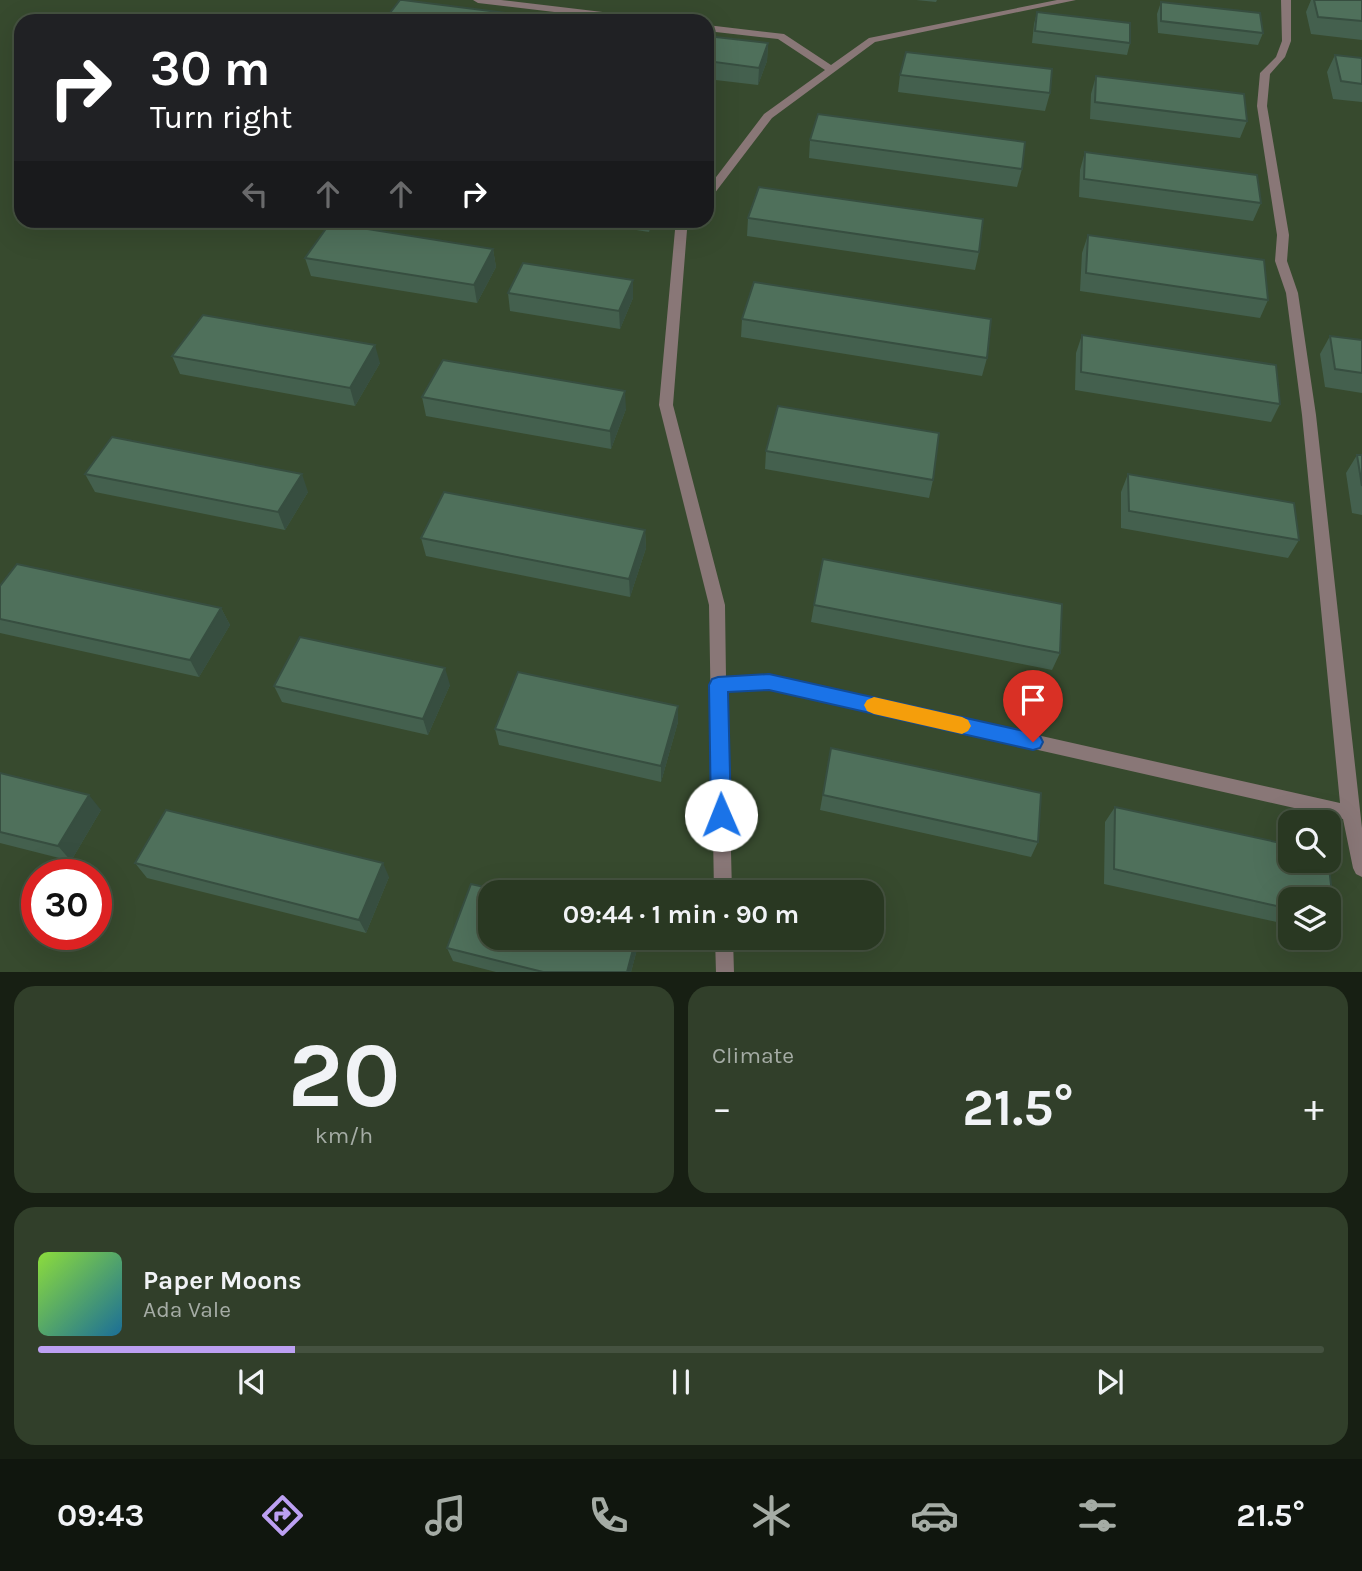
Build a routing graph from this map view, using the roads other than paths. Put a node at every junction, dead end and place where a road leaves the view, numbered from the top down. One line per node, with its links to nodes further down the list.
1 (478, 0): 4 (street)
2 (1071, 0): 6 (street)
3 (1286, 0): 10 (street)
4 (595, 14)
5 (714, 28): 6 (street)
6 (831, 70): 7 (street)
7 (714, 187)
8 (682, 228): 9 (street)
9 (718, 685): 10 (street); 12 (street)
10 (1350, 813): 11 (street)
11 (1362, 868)
12 (723, 880)
13 (724, 950): 14 (street)
14 (725, 972)

